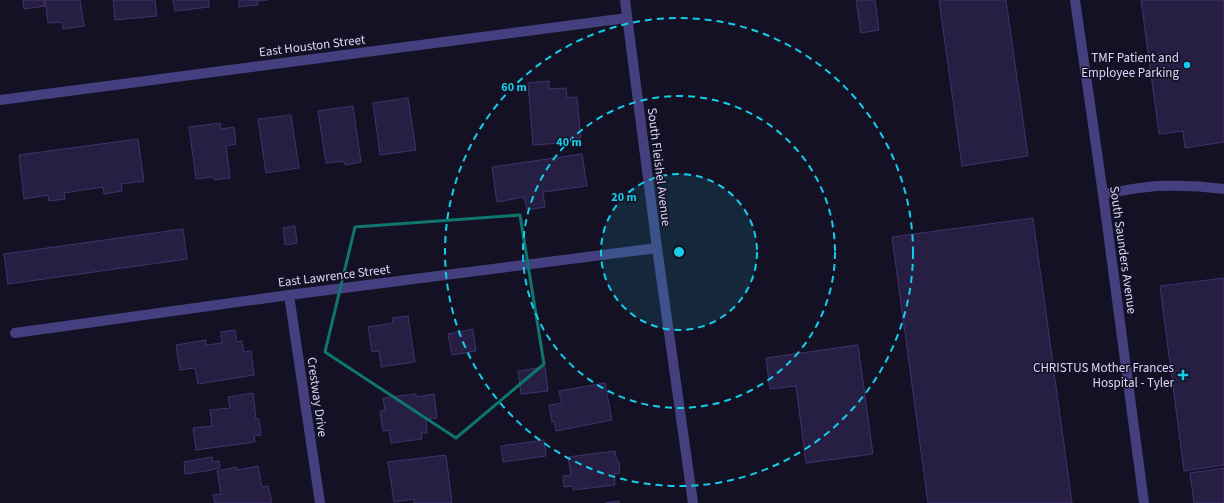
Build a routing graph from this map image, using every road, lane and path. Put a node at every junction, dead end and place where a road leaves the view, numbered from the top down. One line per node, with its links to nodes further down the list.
1 (625, 0): 3 (street, South Fleishel Avenue)
2 (1075, 0): 6 (street, South Saunders Avenue)
3 (627, 18): 4 (street, East Houston Street); 7 (street, South Fleishel Avenue)
4 (0, 100)
5 (1224, 189): 6 (street)
6 (1103, 194): 12 (street, South Saunders Avenue)
7 (657, 248): 8 (street, East Lawrence Street); 11 (street, South Fleishel Avenue)
8 (289, 295): 9 (street, East Lawrence Street); 10 (street, Crestway Drive)
9 (15, 333)
10 (320, 503)
11 (693, 503)
12 (1144, 503)

